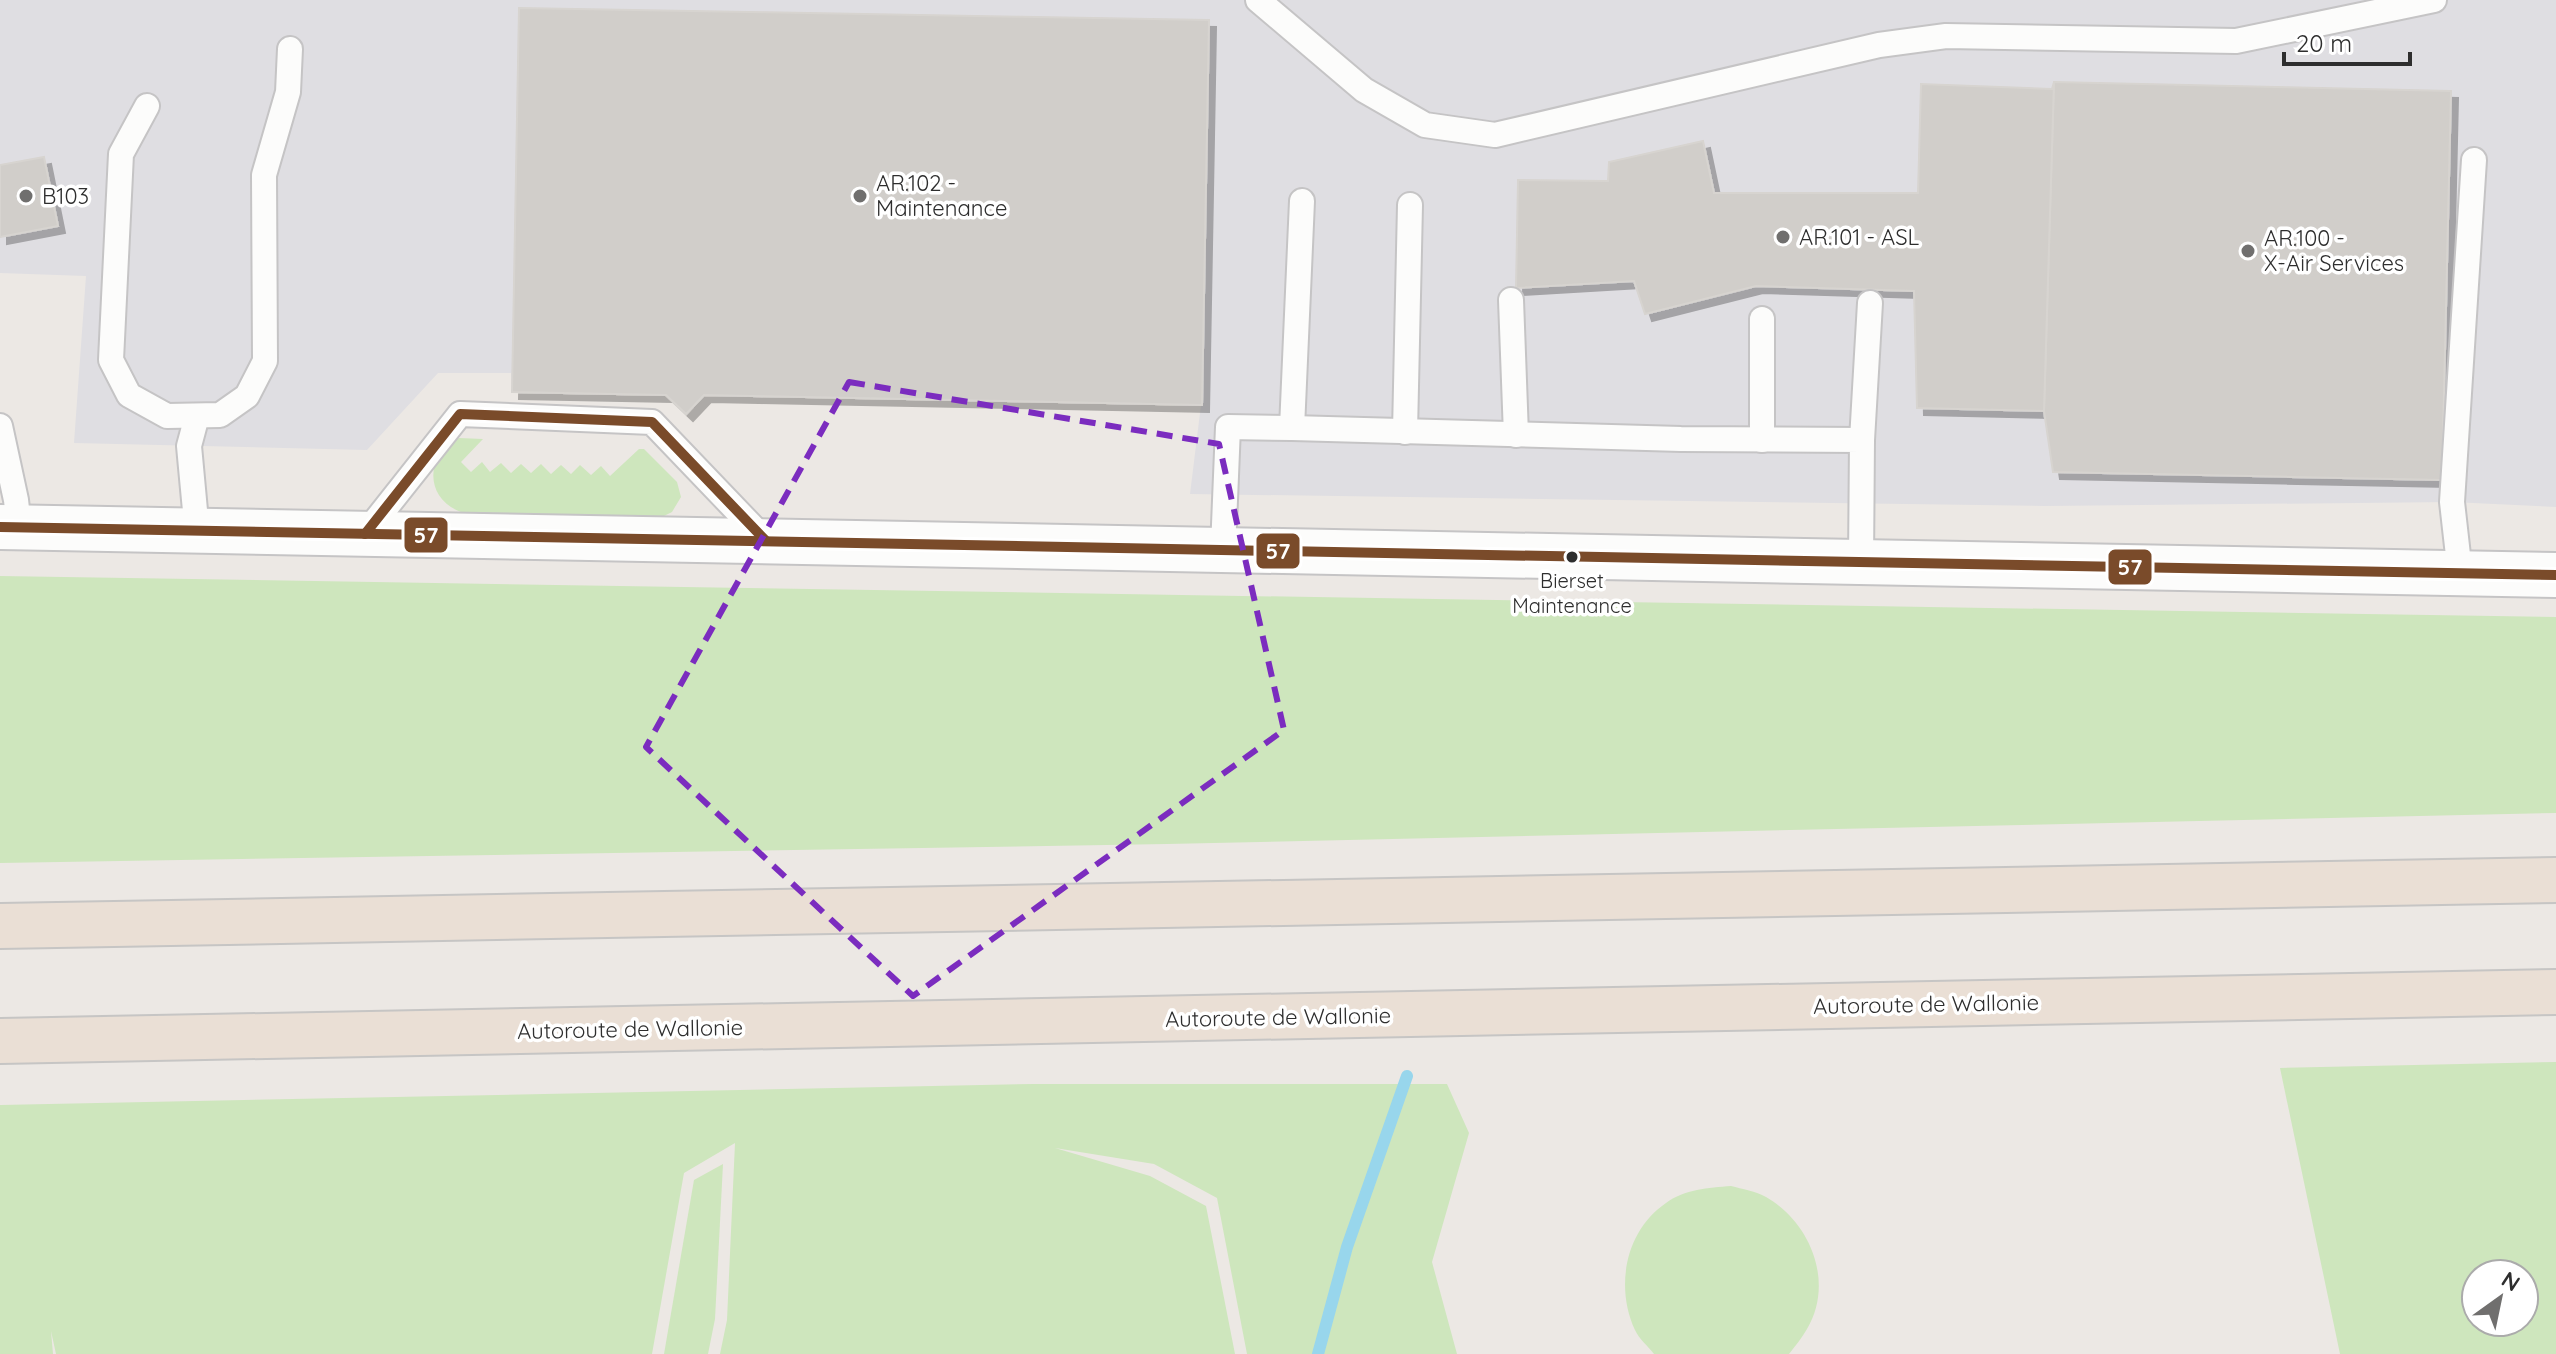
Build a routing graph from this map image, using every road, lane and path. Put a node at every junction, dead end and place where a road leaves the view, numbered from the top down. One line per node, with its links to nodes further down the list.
1 (1258, 0): 2 (lane)
2 (2434, 0)
3 (290, 49): 11 (lane)
4 (147, 106): 11 (lane)
5 (2474, 160): 24 (lane)
6 (1302, 201): 13 (lane)
7 (1410, 205): 14 (lane)
8 (1511, 300): 15 (lane)
9 (1870, 303): 17 (lane)
10 (1762, 319): 16 (lane)
11 (197, 416): 19 (lane)
12 (0, 426): 18 (lane)
13 (1292, 428): 14 (lane); 22 (lane)
14 (1405, 432): 15 (lane)
15 (1516, 435): 16 (lane)
16 (1762, 440): 17 (lane)
17 (1862, 440): 23 (lane)
18 (9, 527): 19 (street)
19 (197, 532): 20 (street)
20 (365, 534): 21 (street); 21 (lane)
21 (765, 540): 22 (street)
22 (1223, 549): 23 (street)
23 (1861, 562): 24 (street)
24 (2460, 573): 25 (street)
25 (2556, 575)
26 (2556, 880): 27 (highway)
27 (0, 926)
28 (2556, 992): 29 (highway, Autoroute de Wallonie)
29 (0, 1041)

